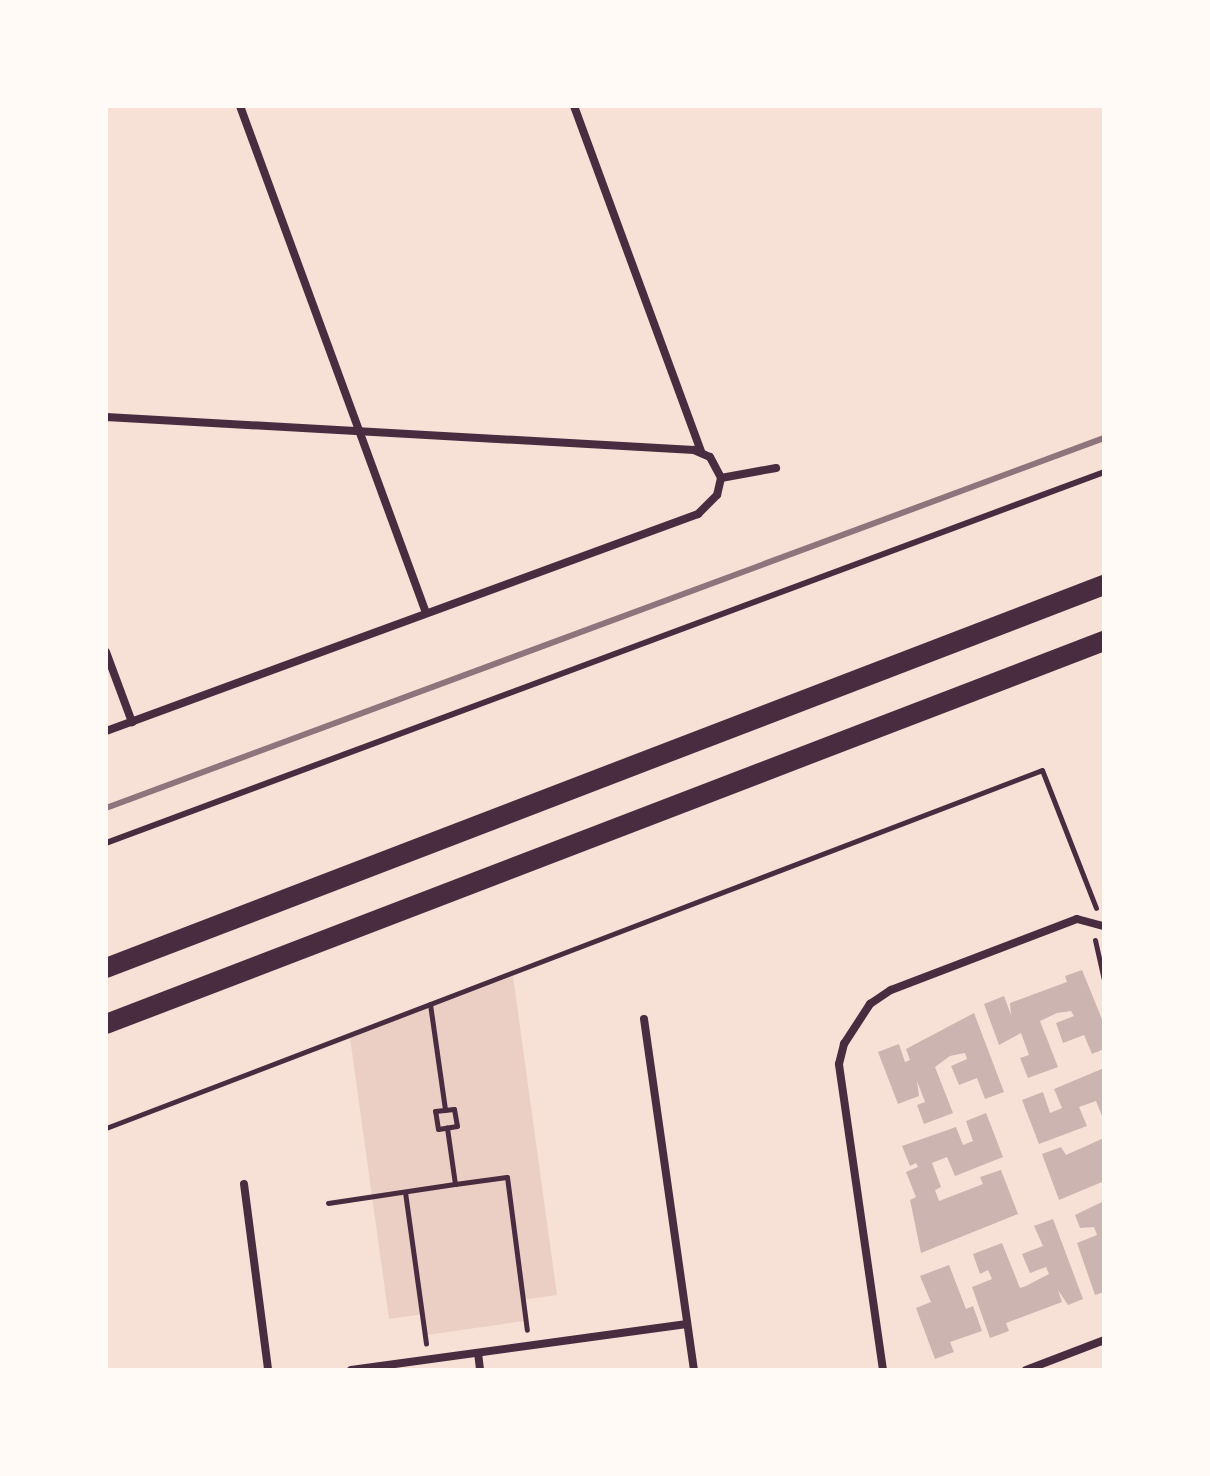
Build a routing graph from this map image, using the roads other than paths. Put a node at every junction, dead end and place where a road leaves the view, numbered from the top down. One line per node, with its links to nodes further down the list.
1 (240, 106): 4 (street)
2 (574, 106): 5 (street)
3 (106, 417): 4 (street)
4 (359, 432): 5 (street); 10 (street)
5 (702, 452): 8 (street)
6 (776, 468): 8 (street)
7 (1104, 472): 15 (lane)
8 (721, 478): 10 (street)
9 (1104, 585): 17 (main road)
10 (426, 613): 13 (street)
11 (1104, 641): 19 (main road)
12 (106, 652): 13 (street)
13 (132, 722): 14 (street)
14 (106, 731)
15 (106, 843)
16 (1103, 926): 28 (street)
17 (106, 968)
18 (644, 1019): 21 (street)
19 (106, 1024)
20 (244, 1184): 24 (street)
21 (687, 1324): 23 (street); 27 (street)
22 (1104, 1340): 29 (street)
23 (478, 1353): 25 (street); 26 (street)
24 (268, 1370)
25 (351, 1370)
26 (480, 1370)
27 (694, 1370)
28 (883, 1370)
29 (1026, 1370)

